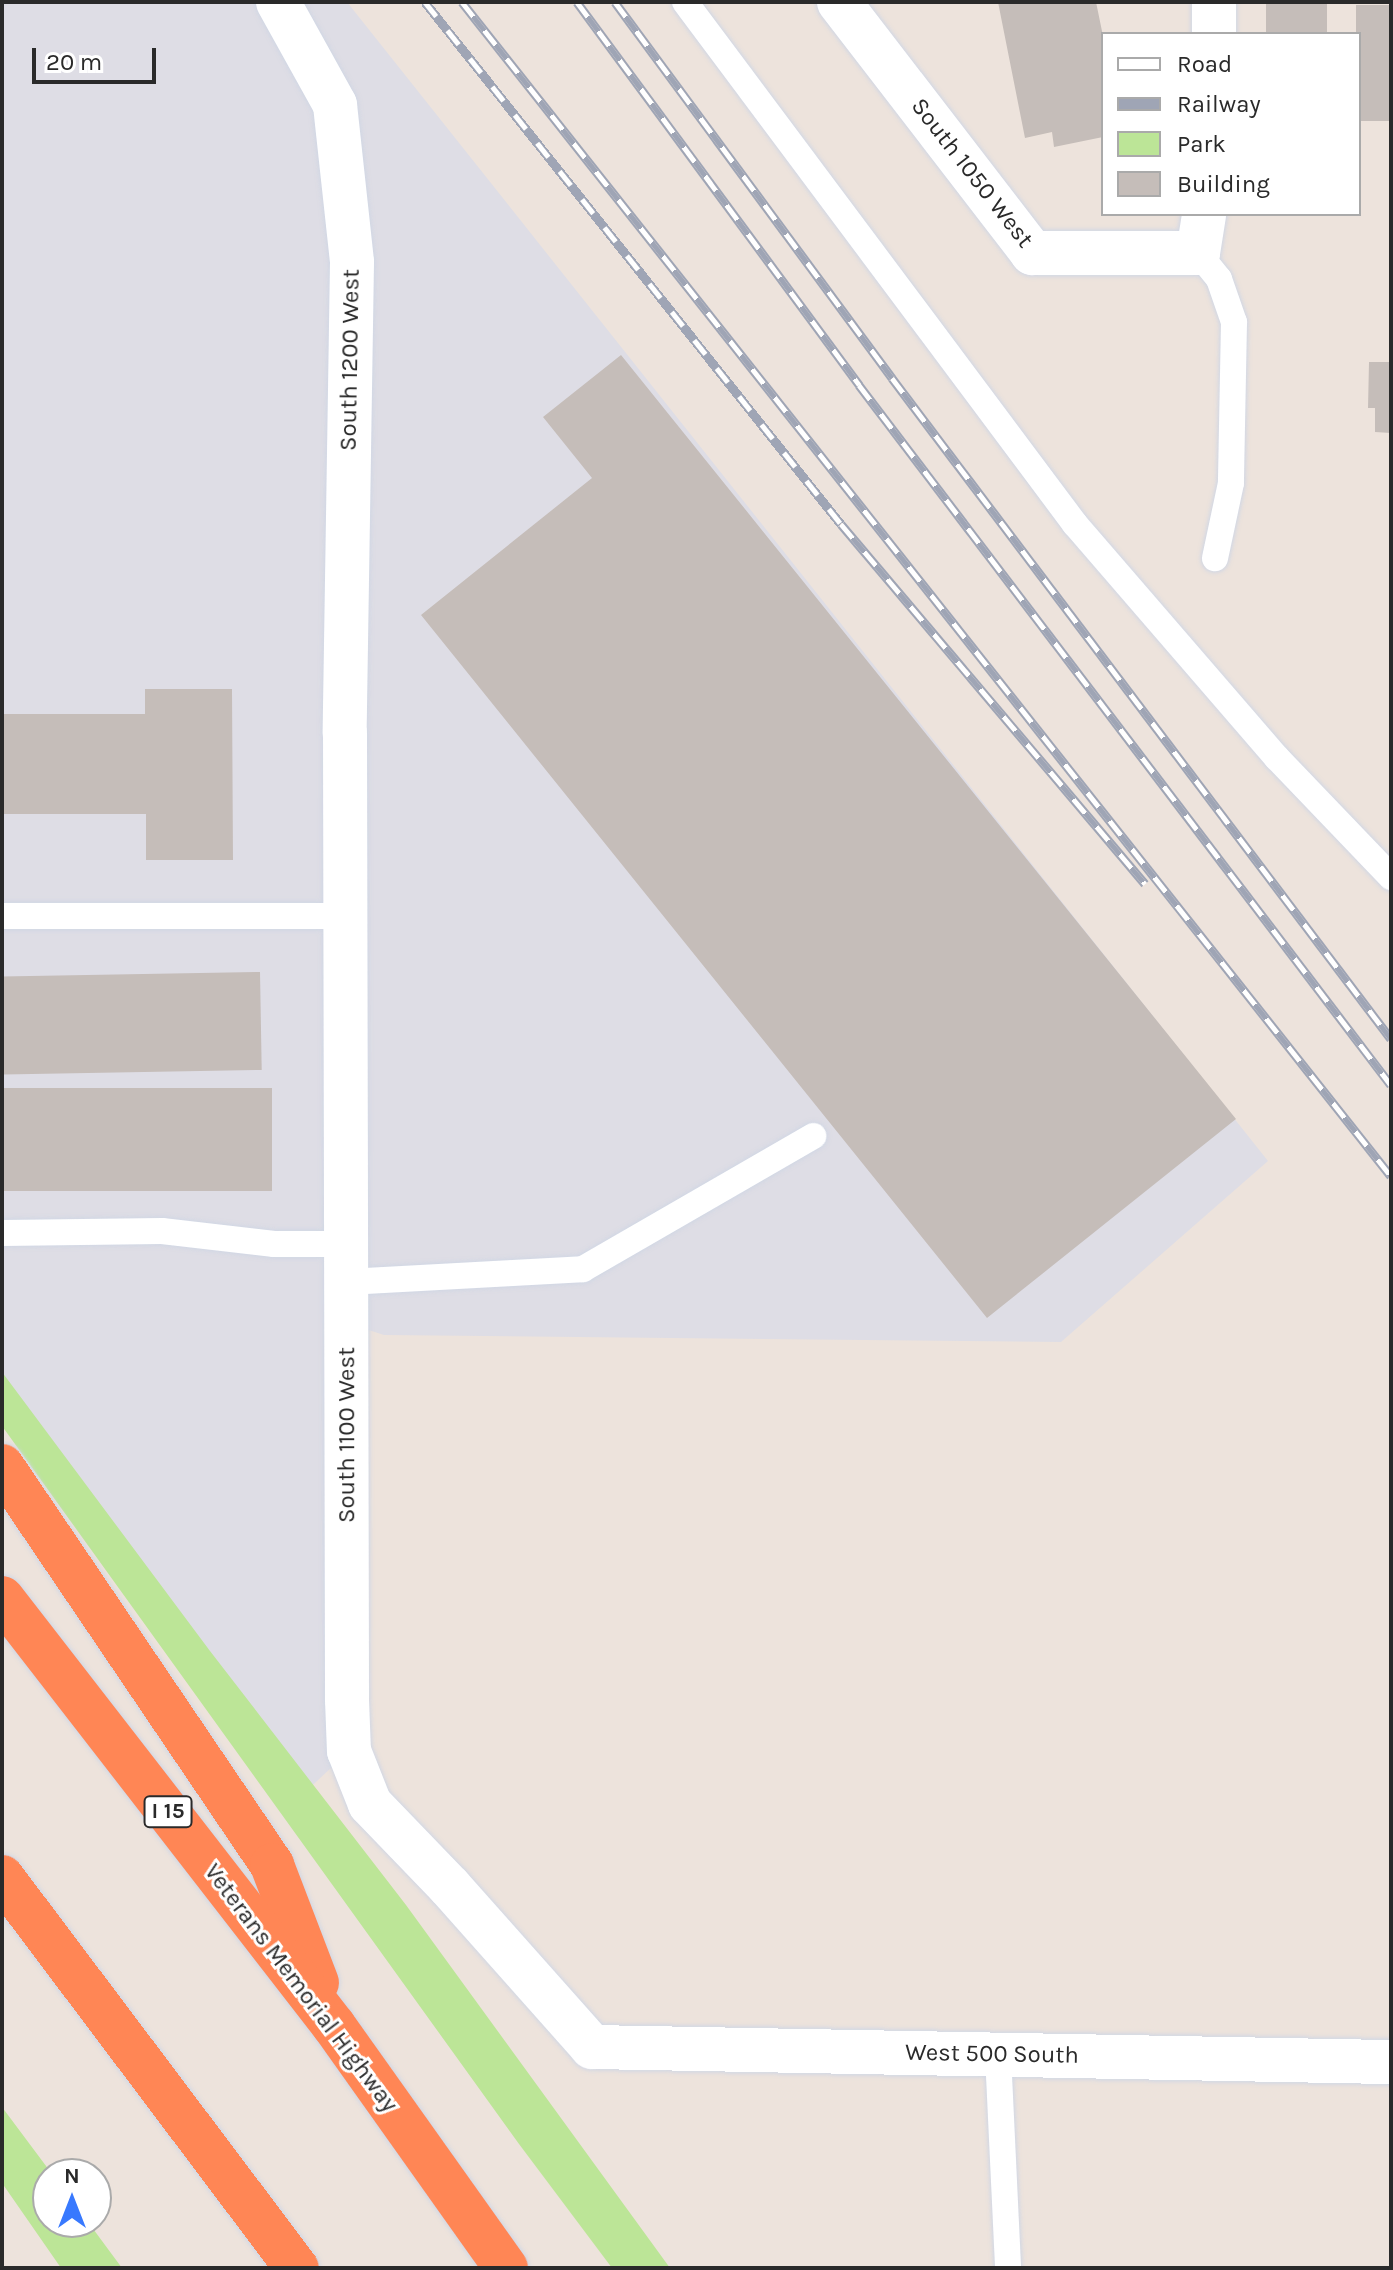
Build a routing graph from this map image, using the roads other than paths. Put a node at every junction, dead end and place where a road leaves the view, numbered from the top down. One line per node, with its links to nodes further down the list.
1 (278, 2): 8 (street, South 1200 West)
2 (685, 2): 9 (lane)
3 (839, 2): 6 (street, South 1050 West)
4 (1214, 2): 5 (street)
5 (1214, 32)
6 (1201, 234): 7 (lane)
7 (1215, 558)
8 (345, 733): 11 (street, South 1100 West)
9 (1391, 877)
10 (2, 916): 11 (lane)
11 (346, 916): 14 (street, South 1100 West)
12 (813, 1136): 14 (lane)
13 (2, 1233): 14 (lane)
14 (346, 1263): 19 (street, South 1100 West)
15 (2, 1466): 18 (highway)
16 (2, 1598): 18 (highway, Veterans Memorial Highway / I 15)
17 (2, 1877): 22 (highway)
18 (334, 2026): 23 (highway, Veterans Memorial Highway / I 15)
19 (592, 2047): 20 (street, West 500 South)
20 (998, 2054): 21 (street, West 500 South); 24 (lane)
21 (1391, 2062)
22 (297, 2268)
23 (506, 2268)
24 (1008, 2268)

